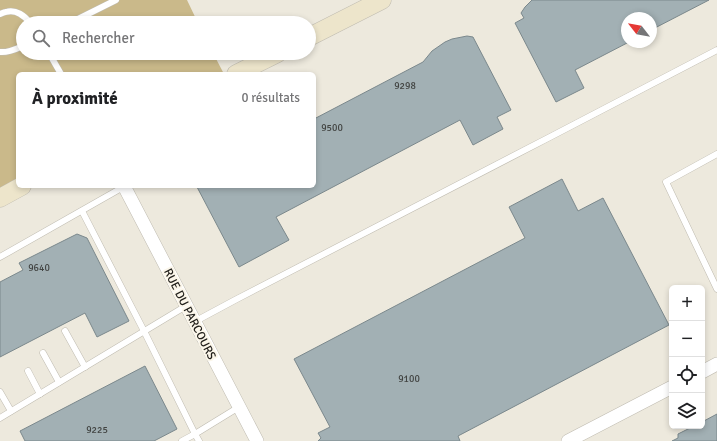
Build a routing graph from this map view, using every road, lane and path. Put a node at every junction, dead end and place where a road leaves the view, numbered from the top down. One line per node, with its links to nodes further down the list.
1 (116, 0): 5 (lane)
2 (382, 0): 6 (street)
3 (0, 14): 4 (lane)
4 (24, 16)
5 (84, 16)
6 (316, 33)
7 (16, 49): 9 (lane)
8 (717, 50): 23 (lane)
9 (0, 52)
10 (53, 60): 12 (lane)
11 (264, 60): 13 (street)
12 (60, 72)
13 (240, 72)
14 (717, 154): 21 (lane)
15 (18, 188): 18 (street)
16 (121, 188): 19 (lane)
17 (125, 188): 22 (street, RUE DU PARCOURS)
18 (0, 198)
19 (82, 211): 20 (lane); 25 (lane)
20 (0, 257)
21 (717, 289)
22 (186, 306): 23 (street, RUE DU PARCOURS); 25 (lane)
23 (194, 322): 35 (street, RUE DU PARCOURS)
24 (65, 331): 28 (lane)
25 (144, 331): 28 (lane); 38 (lane)
26 (44, 353): 31 (lane)
27 (717, 364): 29 (street)
28 (85, 367): 31 (lane)
29 (705, 370)
30 (28, 371): 34 (lane)
31 (59, 382): 34 (lane)
32 (669, 389): 42 (street)
33 (0, 392): 36 (lane)
34 (40, 394): 36 (lane)
35 (239, 407): 38 (lane); 41 (street, RUE DU PARCOURS)
36 (11, 412): 37 (lane)
37 (0, 418)
38 (195, 434): 39 (lane); 40 (lane)
39 (182, 441)
40 (199, 441)
41 (255, 441)
42 (568, 441)

